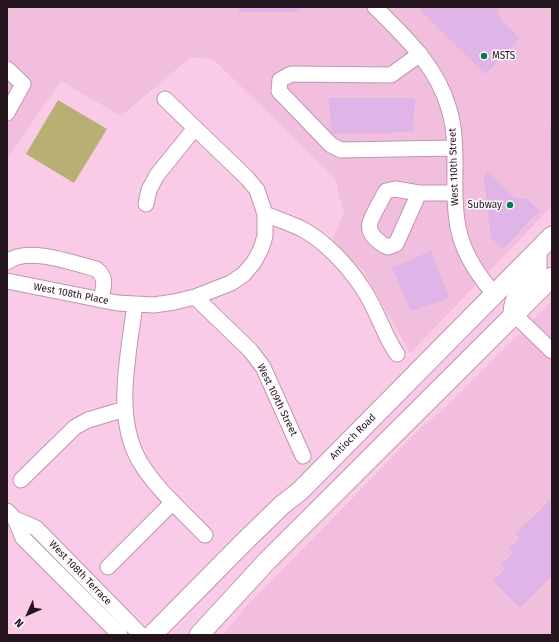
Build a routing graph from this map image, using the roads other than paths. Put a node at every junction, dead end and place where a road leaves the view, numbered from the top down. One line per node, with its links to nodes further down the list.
1 (375, 7): 2 (street, West 110th Street)
2 (420, 54): 7 (street, West 110th Street); 7 (street)
3 (7, 69): 5 (street)
4 (165, 99): 6 (street, West 108th Place)
5 (7, 113)
6 (195, 128): 10 (street); 11 (street, West 108th Place)
7 (454, 148): 9 (street, West 110th Street)
8 (419, 193): 9 (street)
9 (454, 193): 17 (street, West 110th Street)
10 (146, 204)
11 (265, 214): 18 (street, West 108th Place); 23 (street)
12 (552, 236): 13 (main road, Antioch Road)
13 (537, 251): 17 (main road, Antioch Road); 21 (main road)
14 (7, 262): 19 (street)
15 (552, 277): 21 (main road)
16 (7, 281): 19 (street, West 108th Place)
17 (495, 295): 24 (main road); 34 (main road, Antioch Road)
18 (195, 297): 20 (street, West 108th Place); 26 (street, West 109th Street)
19 (101, 300): 20 (street, West 108th Place)
20 (135, 304): 25 (street)
21 (514, 314): 22 (street); 24 (main road)
22 (552, 351)
23 (398, 354)
24 (469, 360): 35 (main road)
25 (125, 409): 27 (street); 28 (street)
26 (303, 456)
27 (21, 480)
28 (173, 502): 30 (street); 31 (street)
29 (10, 519): 32 (street, West 108th Terrace); 33 (street, West 108th Terrace)
30 (205, 535)
31 (108, 568)
32 (120, 635)
33 (140, 635)
34 (152, 635)
35 (199, 635)

